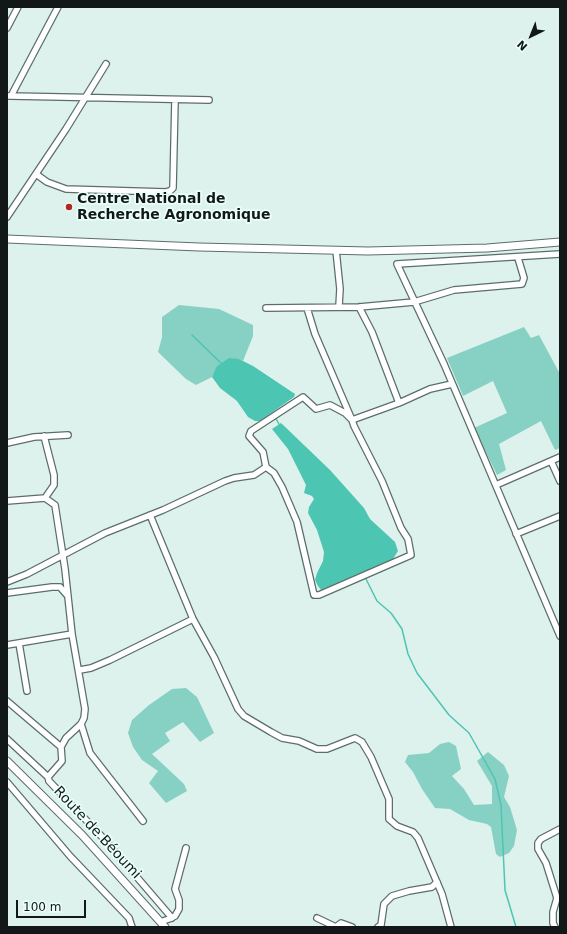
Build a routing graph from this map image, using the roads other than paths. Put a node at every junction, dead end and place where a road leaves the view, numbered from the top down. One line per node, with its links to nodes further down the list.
1 (18, 7): 3 (street)
2 (58, 7): 5 (street)
3 (7, 28)
4 (106, 64): 6 (street)
5 (9, 96): 6 (street)
6 (85, 98): 7 (street); 9 (street)
7 (175, 100): 8 (street); 9 (street)
8 (209, 100)
9 (36, 174): 10 (street)
10 (7, 217)
11 (7, 239): 13 (main road)
12 (560, 242): 13 (main road)
13 (336, 250): 17 (street)
14 (560, 254): 15 (street)
15 (518, 258): 16 (street); 16 (street)
16 (414, 302): 18 (street); 21 (street)
17 (339, 306): 18 (street); 20 (street)
18 (360, 307): 22 (street)
19 (266, 308): 20 (street)
20 (308, 308): 23 (street)
21 (452, 384): 22 (street); 31 (street)
22 (399, 404): 23 (street)
23 (352, 420): 29 (street); 29 (street)
24 (68, 435): 25 (street)
25 (44, 436): 26 (street); 32 (street)
26 (7, 444)
27 (560, 457): 28 (street)
28 (551, 461): 30 (street); 31 (street)
29 (266, 467): 34 (street)
30 (560, 481)
31 (496, 485): 36 (street)
32 (45, 498): 33 (street); 37 (street)
33 (7, 501)
34 (150, 515): 37 (street); 41 (street)
35 (560, 516): 36 (street)
36 (516, 534): 43 (street)
37 (62, 554): 38 (street); 40 (street)
38 (7, 582)
39 (7, 593): 40 (street)
40 (68, 597): 42 (street)
41 (193, 619): 46 (street); 58 (street)
42 (72, 634): 44 (street); 46 (street)
43 (560, 636)
44 (19, 643): 45 (street); 47 (street)
45 (7, 645)
46 (80, 670): 49 (street)
47 (26, 691)
48 (7, 701): 51 (street)
49 (81, 724): 51 (street); 55 (street)
50 (7, 739): 53 (street)
51 (61, 747): 53 (street)
52 (7, 761): 61 (main road, Route de Béoumi)
53 (48, 777): 59 (street)
54 (7, 782): 62 (street)
55 (144, 821)
56 (560, 829): 66 (street)
57 (186, 848): 59 (street)
58 (437, 882): 64 (street); 65 (street)
59 (172, 918): 61 (street)
60 (317, 918): 63 (street)
61 (163, 924)
62 (132, 927)
63 (352, 927)
64 (378, 927)
65 (451, 927)
66 (555, 927)

